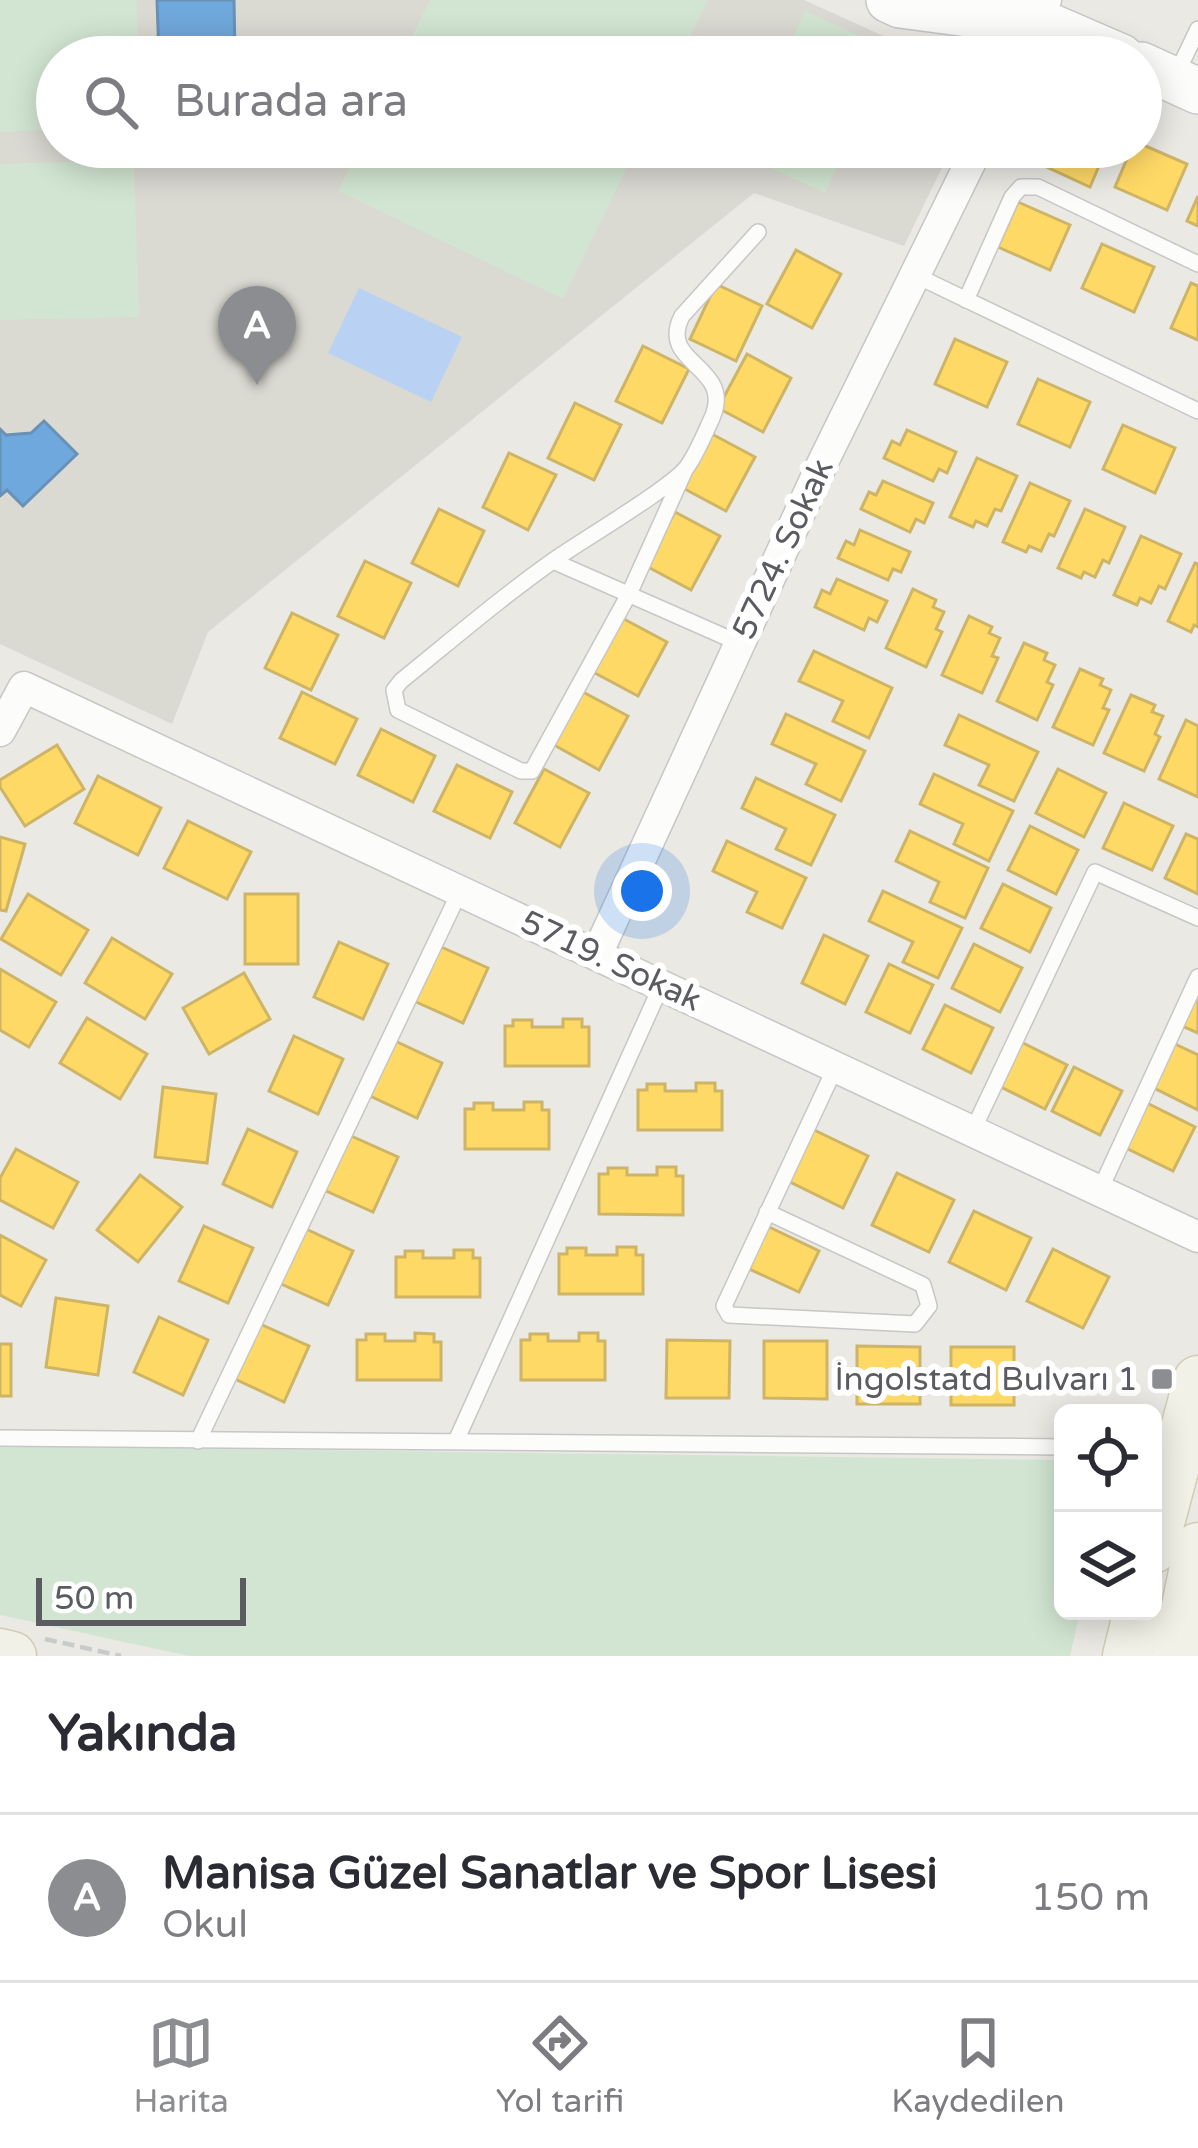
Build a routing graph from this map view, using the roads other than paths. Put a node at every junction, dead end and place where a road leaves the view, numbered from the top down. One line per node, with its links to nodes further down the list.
1 (889, 0): 3 (street)
2 (992, 0): 3 (street)
3 (1034, 27)
4 (1198, 29): 5 (lane)
5 (1171, 79)
6 (968, 168): 9 (street, 5724. Sokak)
7 (758, 232): 12 (lane)
8 (1198, 264): 10 (lane)
9 (917, 276): 10 (lane); 15 (street, 5724. Sokak)
10 (966, 300): 11 (lane)
11 (1198, 411)
12 (685, 470): 13 (lane); 14 (lane)
13 (553, 561): 14 (lane); 14 (lane)
14 (629, 594): 15 (lane)
15 (739, 643): 19 (street, 5724. Sokak)
16 (0, 731): 17 (street, 5719. Sokak)
17 (460, 890): 19 (street, 5719. Sokak); 29 (lane)
18 (1198, 919): 23 (lane)
19 (597, 954): 21 (street, 5719. Sokak)
20 (1198, 976): 24 (lane)
21 (662, 984): 22 (street, 5719. Sokak); 30 (lane)
22 (836, 1066): 23 (street, 5719. Sokak); 25 (lane)
23 (973, 1130): 24 (street, 5719. Sokak)
24 (1100, 1190): 26 (street, 5719. Sokak)
25 (767, 1212): 25 (lane)
26 (1198, 1237)
27 (1198, 1380): 32 (main road)
28 (0, 1438): 29 (lane)
29 (198, 1441): 30 (lane)
30 (456, 1441): 31 (lane)
31 (1054, 1447)
32 (1160, 1512)
33 (1198, 1547): 36 (main road)
34 (1136, 1620): 35 (main road)
35 (1127, 1656)
36 (1176, 1656)

